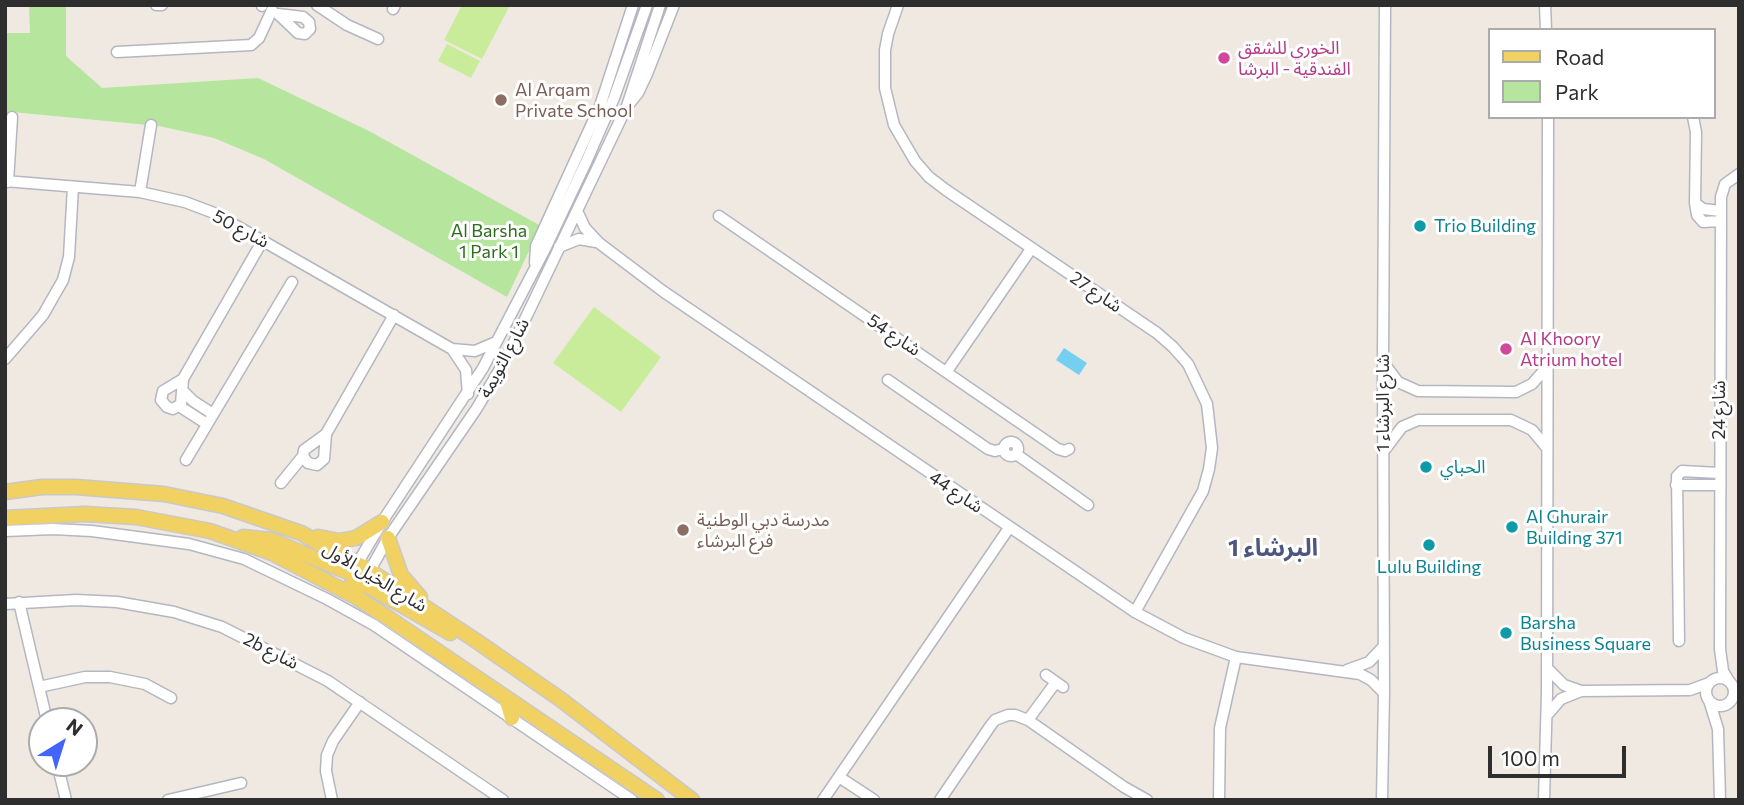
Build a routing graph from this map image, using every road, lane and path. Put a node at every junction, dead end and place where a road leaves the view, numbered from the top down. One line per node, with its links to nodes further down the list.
1 (156, 5): 2 (street)
2 (162, 5)
3 (621, 5): 14 (street)
4 (633, 5): 14 (street, شارع الثويمة)
5 (674, 5): 18 (street, شارع الثويمة)
6 (898, 5): 33 (street, شارع 27)
7 (1376, 5): 13 (street)
8 (321, 7): 9 (street); 16 (street)
9 (267, 8): 17 (street)
10 (646, 8): 34 (street, شارع الثويمة)
11 (1547, 8): 15 (street)
12 (659, 10): 18 (street, شارع الثويمة)
13 (1385, 10): 40 (street, شارع البرشاء 1)
14 (629, 19): 34 (street, شارع الثويمة)
15 (1545, 28)
16 (378, 39)
17 (117, 52)
18 (627, 106): 27 (street, شارع الثويمة)
19 (12, 117): 24 (street)
20 (1548, 119): 41 (street)
21 (1693, 119): 29 (street)
22 (151, 125): 26 (street)
23 (1739, 174): 29 (street, شارع 24)
24 (6, 181): 25 (street, شارع 50)
25 (74, 187): 26 (street, شارع 50); 39 (street)
26 (140, 192): 30 (street, شارع 50)
27 (577, 212): 31 (street, شارع 44); 32 (street, شارع الثويمة)
28 (719, 216): 42 (street, شارع 54)
29 (1721, 216): 57 (street, شارع 24)
30 (263, 240): 36 (street, شارع 50); 43 (street)
31 (599, 243): 32 (street); 63 (street, شارع 44)
32 (559, 247): 67 (street, شارع الثويمة)
33 (1031, 249): 42 (street); 72 (street, شارع 27)
34 (535, 265): 37 (street, شارع الثويمة)
35 (292, 282): 48 (street)
36 (394, 315): 38 (street, شارع 50); 50 (street)
37 (496, 342): 38 (street); 46 (street, شارع الثويمة)
38 (452, 349): 46 (street)
39 (5, 359)
40 (1383, 362): 41 (street); 54 (street, شارع البرشاء 1)
41 (1547, 367): 52 (street)
42 (947, 371): 49 (street, شارع 54)
43 (183, 379): 45 (street); 47 (street)
44 (888, 380): 51 (street)
45 (183, 391): 47 (street); 48 (street)
46 (468, 394): 62 (street, شارع الثويمة)
47 (179, 406): 48 (street)
48 (210, 419): 56 (street)
49 (1027, 427): 51 (street); 53 (street, شارع 54)
50 (326, 434): 55 (street); 55 (street)
51 (1015, 447): 60 (street)
52 (1547, 448): 54 (street); 79 (street)
53 (1069, 449)
54 (1383, 452): 76 (street, شارع البرشاء 1)
55 (303, 456): 58 (street)
56 (186, 460)
57 (1719, 479): 75 (street); 77 (street, شارع 24)
58 (281, 483)
59 (5, 492): 65 (main road, شارع الخيل الأول)
60 (1088, 505)
61 (5, 518): 66 (main road, شارع الخيل الأول)
62 (382, 522): 65 (main road); 68 (street, شارع الثويمة)
63 (1009, 528): 72 (street, شارع 44); 99 (street)
64 (5, 531): 95 (street)
65 (301, 533): 68 (main road, شارع الخيل الأول)
66 (235, 538): 68 (main road); 69 (main road, شارع الخيل الأول)
67 (388, 538): 68 (street, شارع الثويمة); 73 (main road)
68 (359, 569): 69 (street, شارع الثويمة); 69 (street, شارع الثويمة); 73 (main road, شارع الخيل الأول)
69 (353, 590): 74 (main road); 89 (main road, شارع الخيل الأول)
70 (19, 603): 71 (street, 2b شارع); 84 (street); 92 (street, 2b شارع)
71 (5, 604)
72 (1135, 612): 78 (street, شارع 44)
73 (450, 624): 74 (main road, شارع الخيل الأول)
74 (475, 640): 107 (main road, شارع الخيل الأول)
75 (1679, 641)
76 (1384, 646): 80 (street); 87 (street, شارع البرشاء 1)
77 (1720, 654): 82 (street, شارع 24); 83 (street, شارع 24)
78 (1236, 657): 80 (street, شارع 44); 112 (street)
79 (1547, 668): 85 (street); 94 (street)
80 (1345, 671): 87 (street, شارع 44)
81 (1046, 675): 96 (street)
82 (1710, 682): 83 (street); 86 (street); 90 (street)
83 (1732, 683): 91 (street)
84 (39, 687): 88 (street); 93 (street)
85 (1581, 691): 86 (street); 94 (street)
86 (1680, 691): 90 (street)
87 (1384, 693): 113 (street, شارع البرشاء 1)
88 (171, 698)
89 (506, 698): 95 (main road); 106 (main road, شارع الخيل الأول)
90 (1708, 699): 91 (street); 97 (street)
91 (1734, 699): 97 (street)
92 (360, 702): 103 (street); 104 (street, 2b شارع)
93 (44, 707)
94 (1547, 715): 114 (street)
95 (512, 718): 105 (street)
96 (1028, 720): 110 (street); 111 (street)
97 (1718, 729): 115 (street)
98 (60, 777): 101 (street)
99 (839, 777): 108 (street); 109 (street)
100 (242, 783): 102 (street)
101 (66, 800)
102 (169, 800)
103 (332, 800)
104 (503, 800)
105 (632, 800)
106 (657, 800)
107 (692, 800)
108 (823, 800)
109 (874, 800)
110 (940, 800)
111 (1147, 800)
112 (1219, 800)
113 (1381, 800)
114 (1544, 800)
115 (1720, 800)

